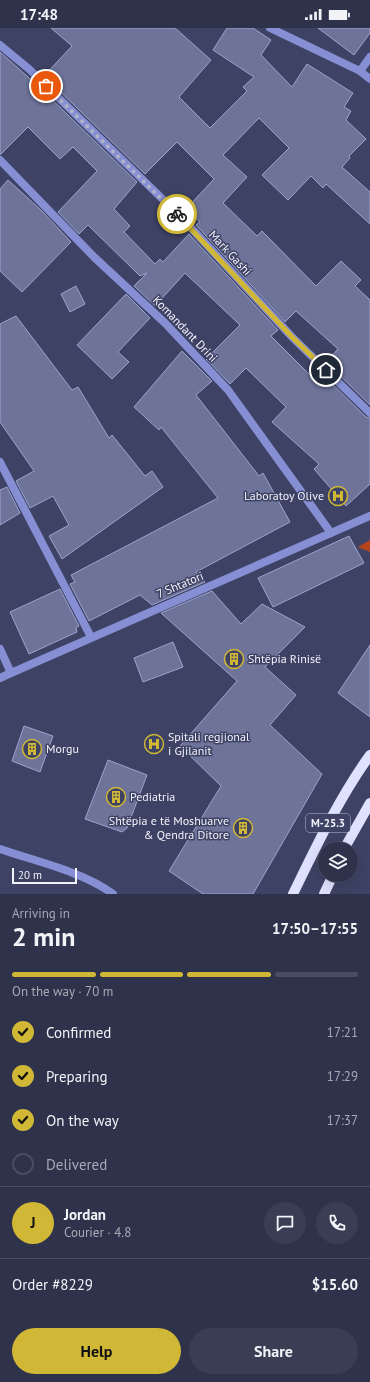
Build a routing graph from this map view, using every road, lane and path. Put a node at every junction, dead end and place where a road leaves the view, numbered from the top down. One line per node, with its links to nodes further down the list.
1 (270, 28): 4 (street)
2 (0, 45): 7 (street, Mark Gashi)
3 (370, 57): 4 (street)
4 (360, 71): 5 (street)
5 (370, 79)
6 (0, 160): 10 (street, Komandant Drini)
7 (370, 413)
8 (0, 462): 11 (street)
9 (370, 516): 10 (street, 7 Shtatori)
10 (332, 533): 11 (street, 7 Shtatori)
11 (91, 637): 13 (street, 7 Shtatori)
12 (0, 649): 13 (street)
13 (11, 673): 14 (street, 7 Shtatori)
14 (0, 678)
15 (370, 755): 21 (main road, M-25.3)
16 (370, 803): 17 (main road, M-25.3)
17 (348, 842)
18 (0, 850): 20 (street)
19 (330, 882): 22 (main road)
20 (113, 894)
21 (293, 894)
22 (324, 894)

